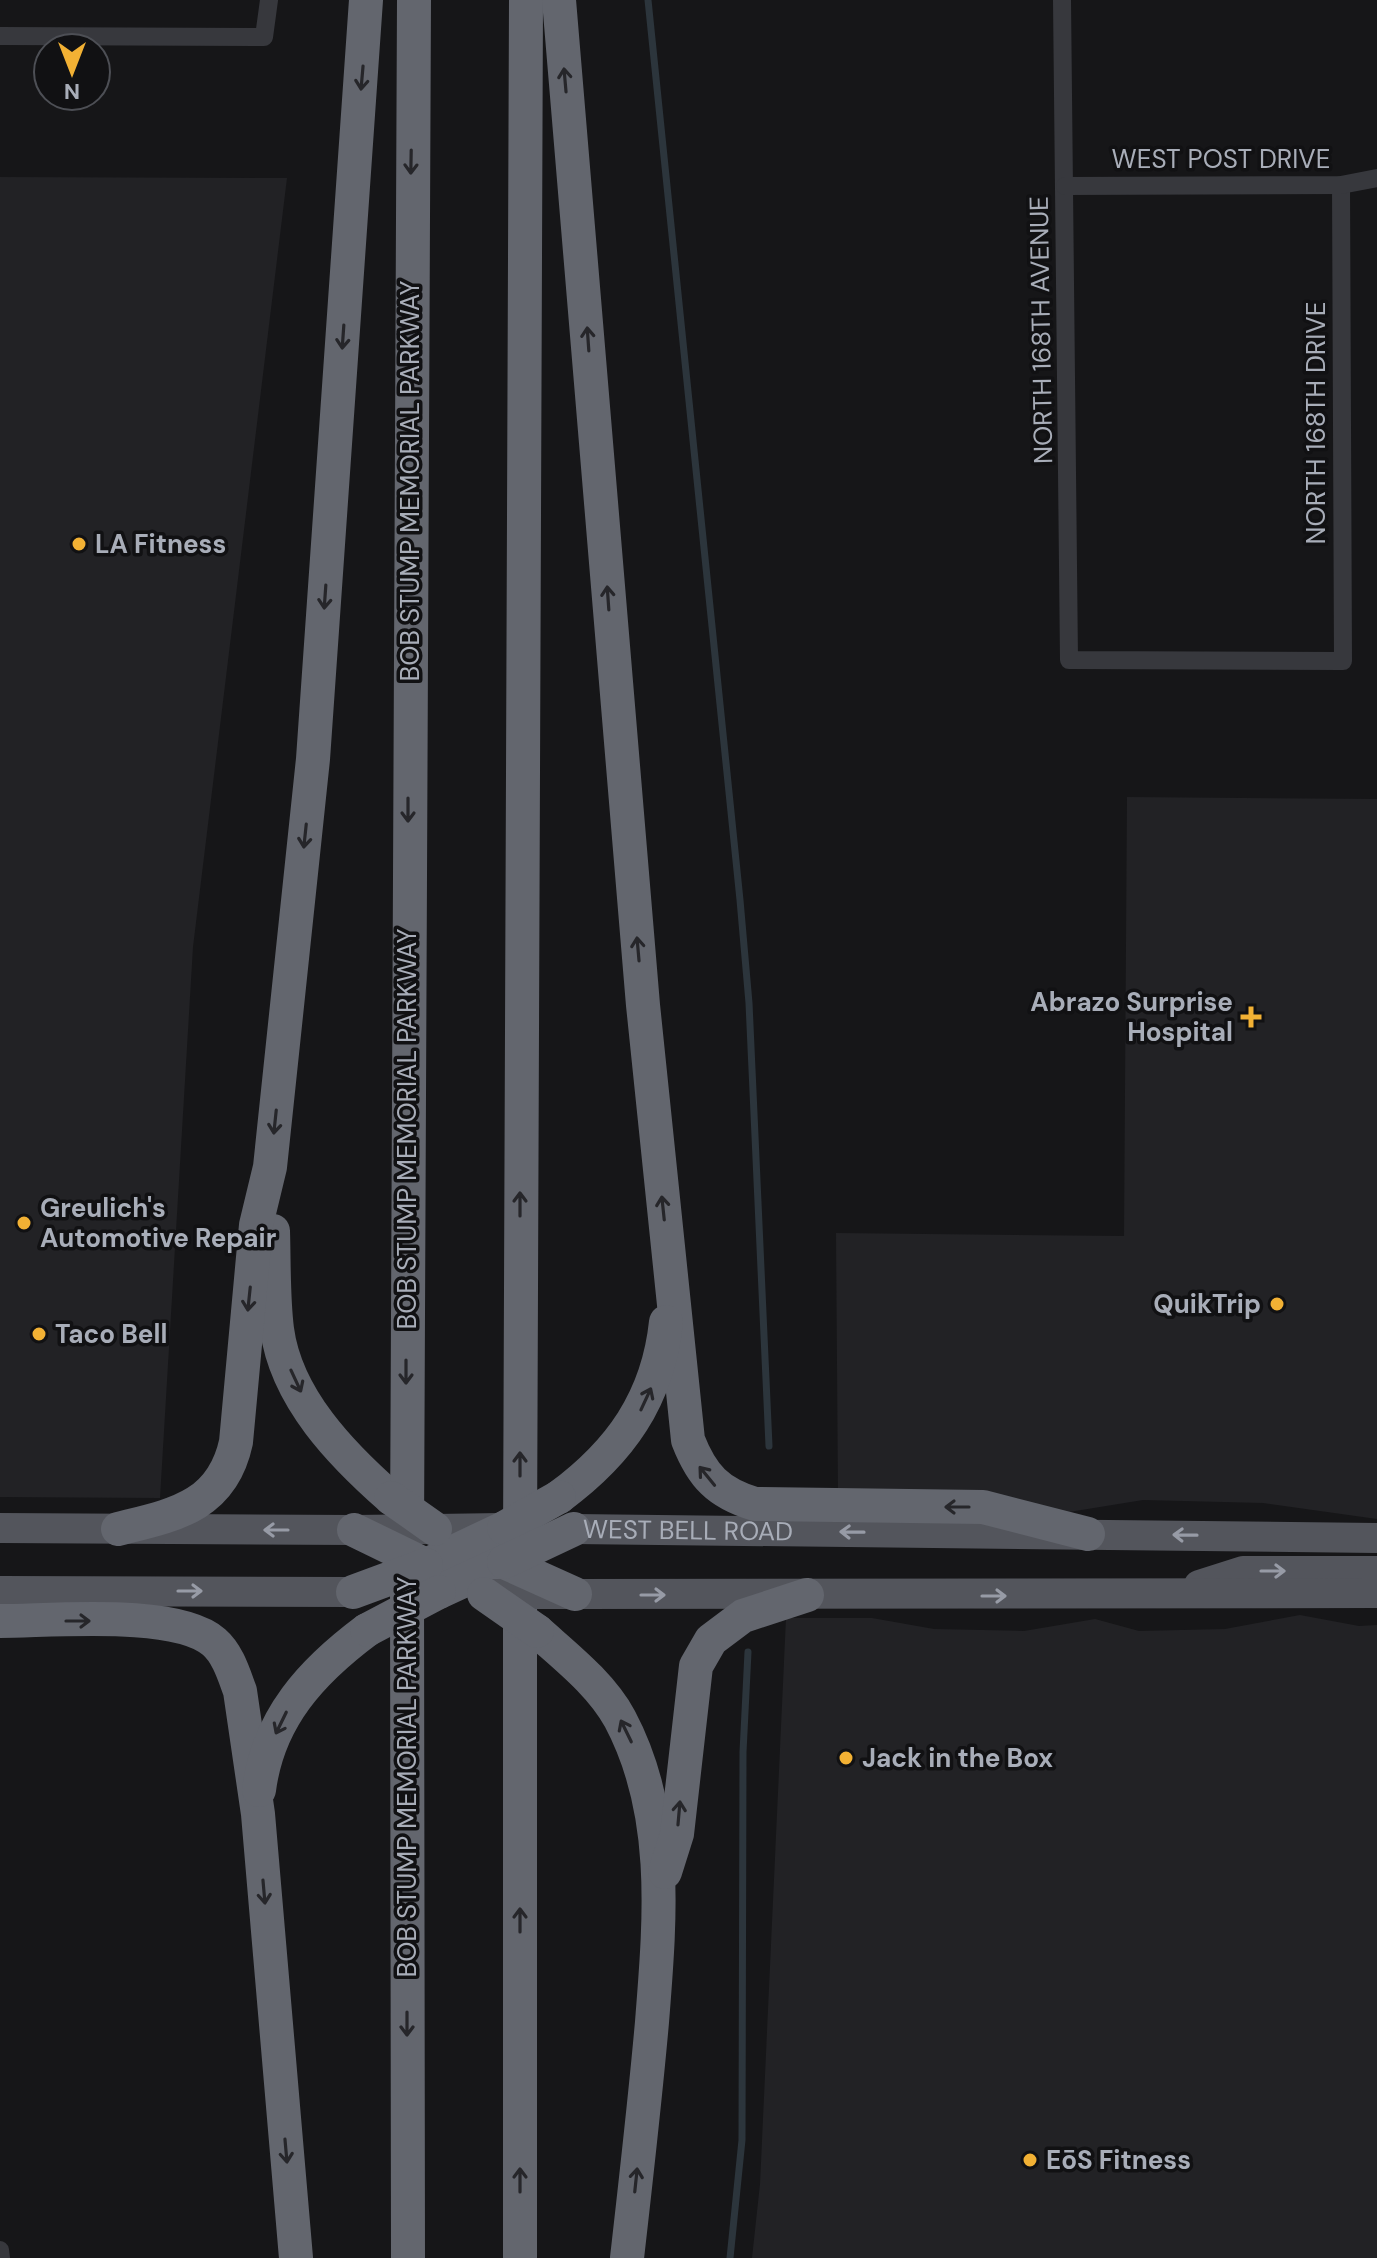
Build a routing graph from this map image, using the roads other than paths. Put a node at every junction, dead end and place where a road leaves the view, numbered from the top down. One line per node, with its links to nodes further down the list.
1 (269, 0): 7 (street)
2 (366, 0): 12 (highway, one-way to 12)
3 (414, 0): 37 (highway, BOB STUMP MEMORIAL PARKWAY, one-way to 37)
4 (526, 0): 38 (highway, one-way to 4)
5 (559, 0): 13 (highway, one-way to 5)
6 (1062, 0): 10 (street, NORTH 168TH AVENUE)
7 (0, 36)
8 (1377, 178): 9 (street, WEST POST DRIVE)
9 (1341, 185): 10 (street, WEST POST DRIVE); 11 (street, NORTH 168TH DRIVE)
10 (1065, 186): 11 (street, NORTH 168TH AVENUE)
11 (1069, 660)
12 (270, 1167): 15 (highway, one-way to 15); 16 (highway, one-way to 16, bridge)
13 (670, 1286): 19 (highway, one-way to 13); 22 (highway, one-way to 13, bridge)
14 (0, 1528): 15 (main road)
15 (118, 1529): 18 (main road, one-way to 15)
16 (435, 1529): 18 (main road, bridge); 21 (highway); 22 (main road)
17 (574, 1529): 19 (main road, WEST BELL ROAD, one-way to 17); 22 (highway, bridge)
18 (354, 1530): 24 (highway, bridge)
19 (1088, 1534): 20 (main road, WEST BELL ROAD, one-way to 19)
20 (1377, 1538)
21 (469, 1545): 22 (highway); 24 (highway)
22 (504, 1545): 24 (highway); 28 (highway, bridge)
23 (1377, 1571): 29 (main road, one-way to 23)
24 (453, 1583): 26 (highway, bridge); 28 (main road, bridge); 32 (highway, one-way to 32, bridge); 33 (highway, one-way to 24, bridge)
25 (0, 1591): 26 (main road, one-way to 26)
26 (353, 1592)
27 (1377, 1593): 29 (main road)
28 (575, 1594): 30 (main road, one-way to 30)
29 (1171, 1594): 30 (main road, one-way to 29)
30 (807, 1595): 33 (highway, one-way to 30)
31 (0, 1621): 32 (highway, one-way to 32)
32 (258, 1814): 36 (highway, one-way to 36)
33 (661, 1888): 39 (highway, one-way to 33)
34 (0, 2250): 35 (street)
35 (1, 2258)
36 (296, 2258)
37 (408, 2258)
38 (520, 2258)
39 (627, 2258)

